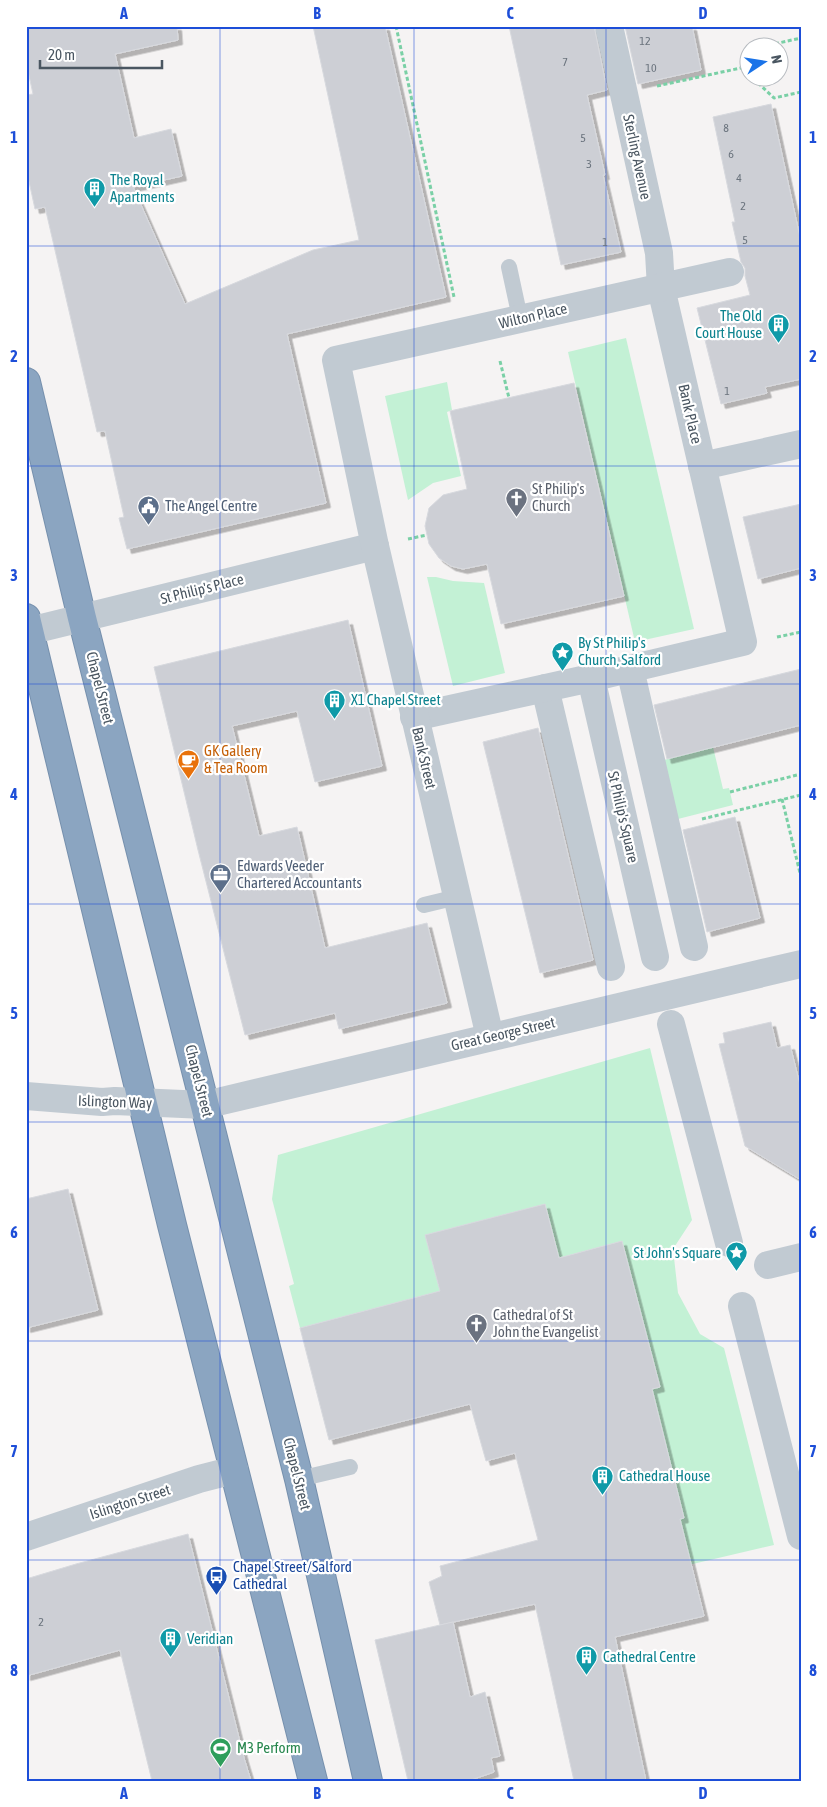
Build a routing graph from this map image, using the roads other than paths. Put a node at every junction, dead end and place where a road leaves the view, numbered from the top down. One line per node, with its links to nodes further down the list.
1 (608, 26): 4 (street, Sterling Avenue)
2 (508, 267): 5 (lane)
3 (730, 272): 4 (street, Wilton Place)
4 (661, 288): 5 (street, Wilton Place); 9 (street, Bank Place)
5 (520, 318): 6 (street, Wilton Place)
6 (336, 360): 10 (street, Bank Street)
7 (26, 382): 11 (highway, Chapel Street)
8 (801, 444): 9 (street)
9 (702, 466): 13 (street, Bank Place)
10 (374, 546): 11 (street, St Philip's Place); 16 (street, Bank Street)
11 (82, 618): 12 (street, St Philip's Place); 27 (highway, Chapel Street)
12 (28, 625): 26 (highway)
13 (630, 669): 14 (street); 19 (street)
14 (591, 678): 15 (street); 20 (street, St Philip's Square)
15 (545, 688): 16 (street); 22 (street)
16 (414, 717): 17 (street, Bank Street)
17 (457, 898): 18 (lane); 24 (street, Bank Street)
18 (424, 905)
19 (694, 947)
20 (654, 957)
21 (801, 964): 24 (street, Great George Street)
22 (611, 967)
23 (671, 1024): 28 (street)
24 (490, 1037): 27 (street, Great George Street)
25 (26, 1096): 26 (street, Islington Way)
26 (142, 1103): 27 (street, Islington Way); 33 (highway)
27 (205, 1105): 34 (highway, Chapel Street)
28 (729, 1243)
29 (801, 1257): 30 (street)
30 (768, 1265)
31 (742, 1306): 36 (street)
32 (350, 1467): 34 (lane)
33 (234, 1470): 35 (street, Islington Street); 37 (highway)
34 (299, 1479): 38 (highway, Chapel Street)
35 (26, 1536)
36 (801, 1536)
37 (313, 1781)
38 (368, 1781)

